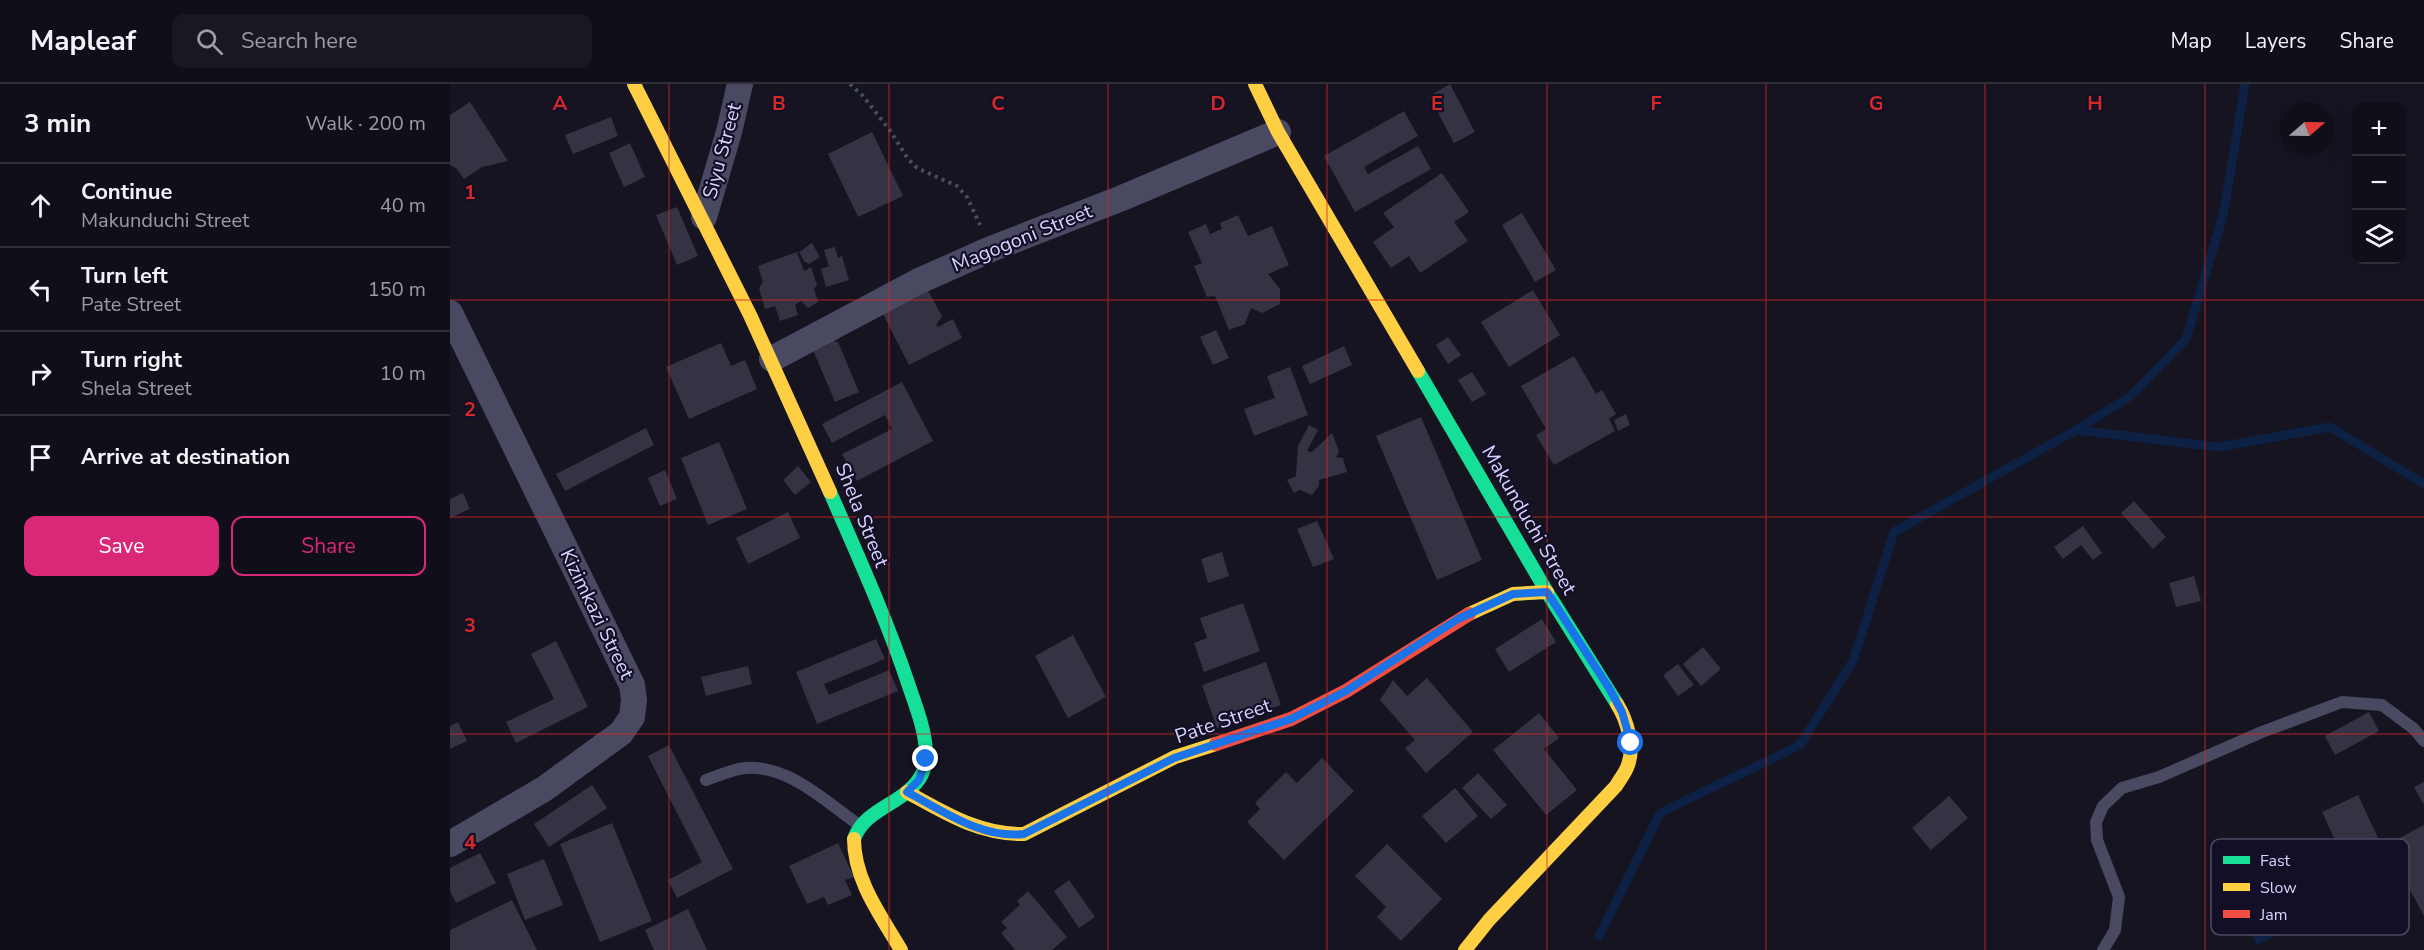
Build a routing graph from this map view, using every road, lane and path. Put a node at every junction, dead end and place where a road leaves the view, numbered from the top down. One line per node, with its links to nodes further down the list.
1 (634, 84): 6 (street, Shela Street)
2 (740, 84): 6 (street, Siyu Street)
3 (850, 84): 7 (path)
4 (1256, 84): 5 (street, Makunduchi Street)
5 (1278, 132): 7 (street, Magogoni Street); 10 (street, Makunduchi Street)
6 (704, 217): 9 (street, Shela Street)
7 (991, 249): 9 (street, Magogoni Street)
8 (450, 313): 15 (street, Kizimkazi Street)
9 (772, 359): 13 (street, Shela Street)
10 (1547, 592): 13 (street, Pate Street); 17 (street, Makunduchi Street)
11 (2424, 741): 18 (lane)
12 (706, 780): 14 (lane)
13 (907, 792): 14 (street, Shela Street)
14 (860, 826): 16 (street)
15 (450, 844)
16 (901, 950)
17 (1465, 950)
18 (2103, 950)

